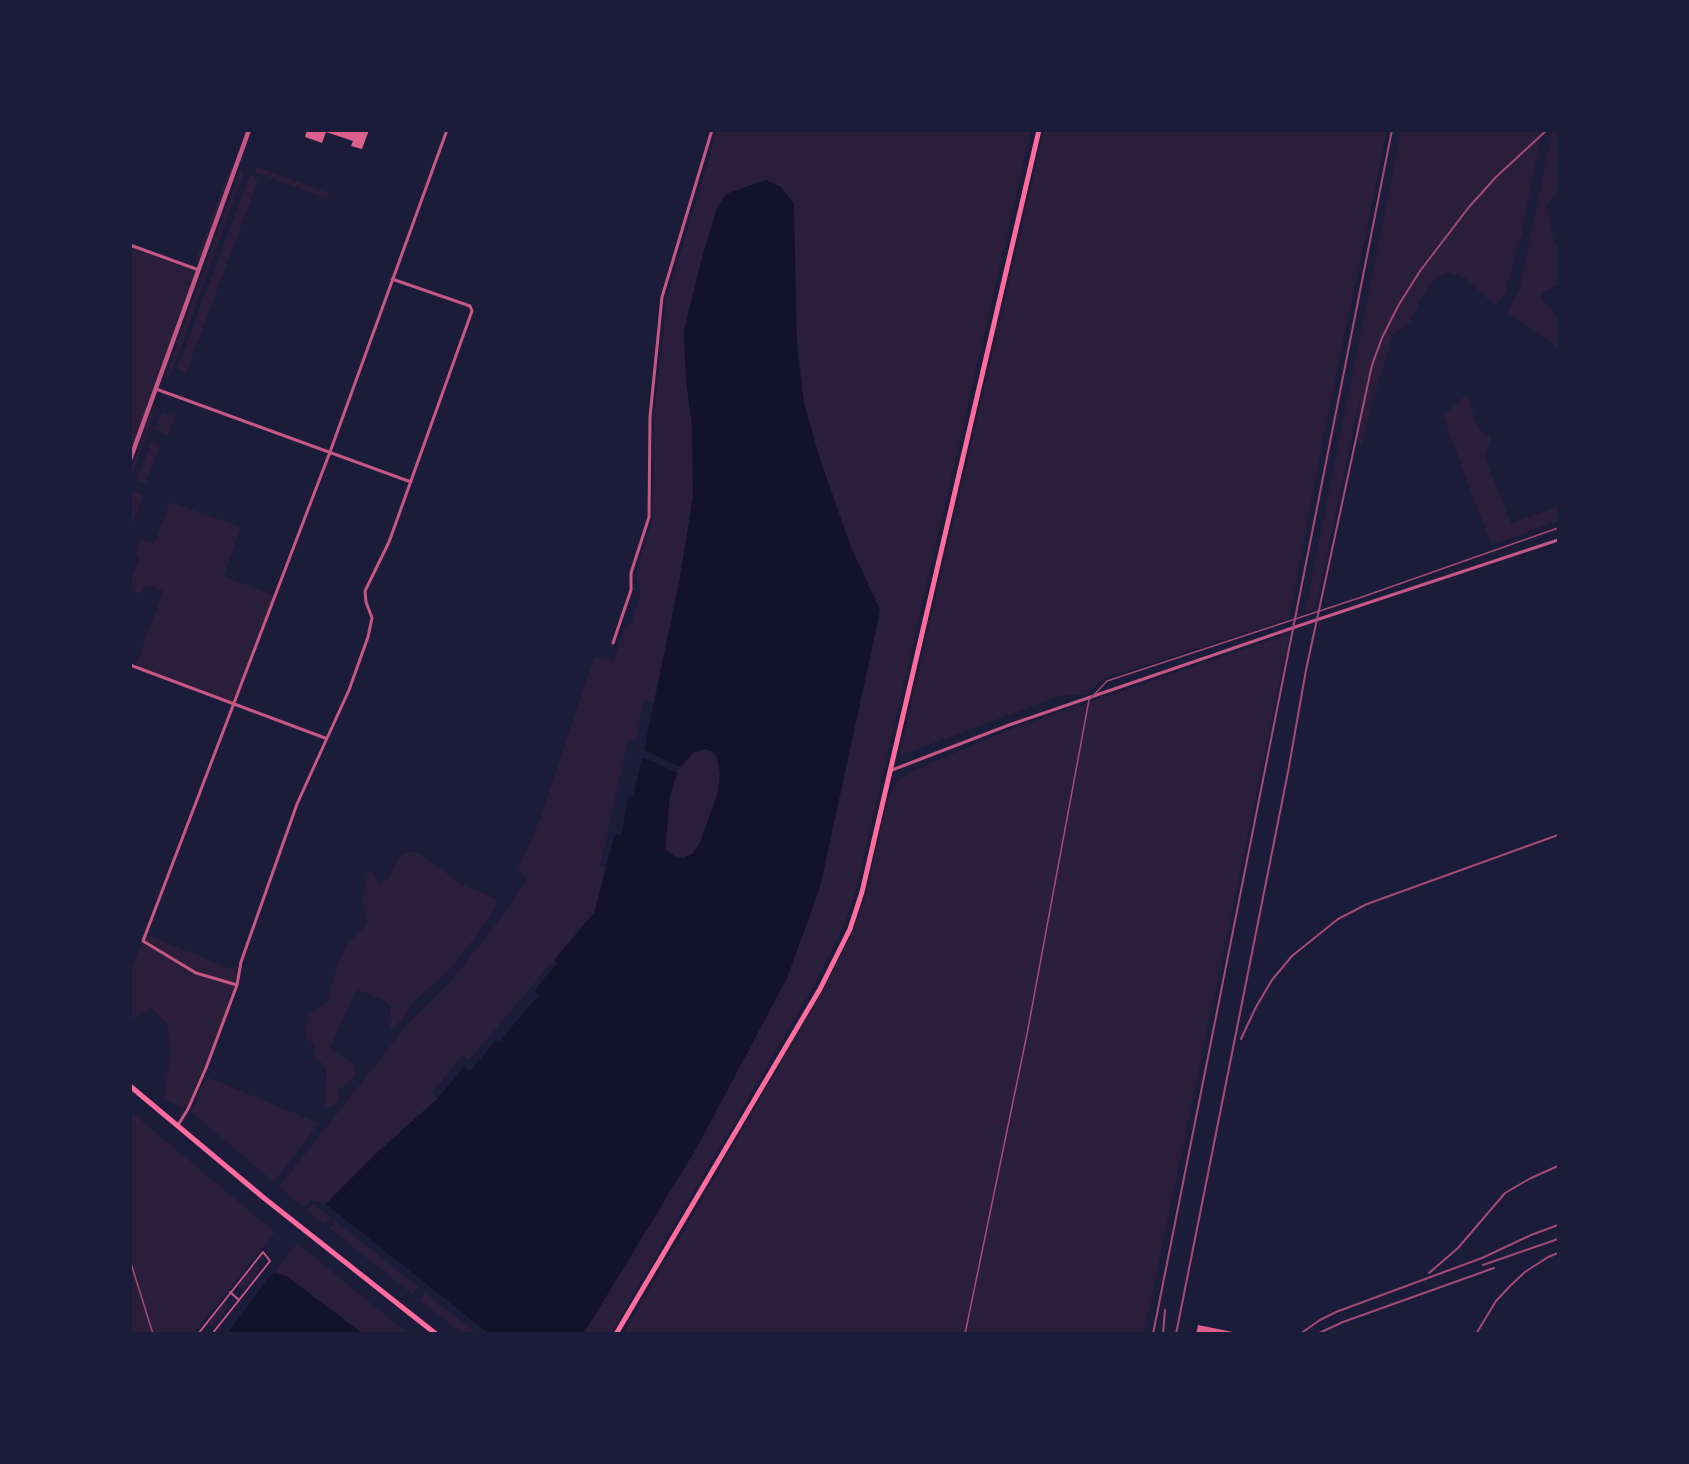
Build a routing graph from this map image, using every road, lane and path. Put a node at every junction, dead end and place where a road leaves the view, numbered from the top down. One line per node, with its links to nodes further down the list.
1 (249, 130): 6 (street)
2 (447, 130): 7 (street)
3 (712, 130): 13 (street)
4 (1039, 130): 17 (main road)
5 (130, 245): 6 (street)
6 (199, 270): 8 (street)
7 (392, 279): 9 (street); 11 (street)
8 (156, 388): 9 (street); 10 (street)
9 (330, 452): 11 (street); 15 (street)
10 (130, 459)
11 (411, 482): 16 (street)
12 (1558, 540): 17 (street)
13 (613, 643)
14 (130, 665): 15 (street)
15 (234, 704): 16 (street); 18 (street)
16 (326, 738): 18 (street)
17 (890, 771): 26 (main road)
18 (237, 985): 20 (street)
19 (130, 1086): 20 (main road)
20 (177, 1126): 25 (main road)
21 (230, 1293): 22 (street); 22 (street); 23 (street)
22 (239, 1300): 24 (street)
23 (198, 1334)
24 (212, 1334)
25 (436, 1334)
26 (616, 1334)

